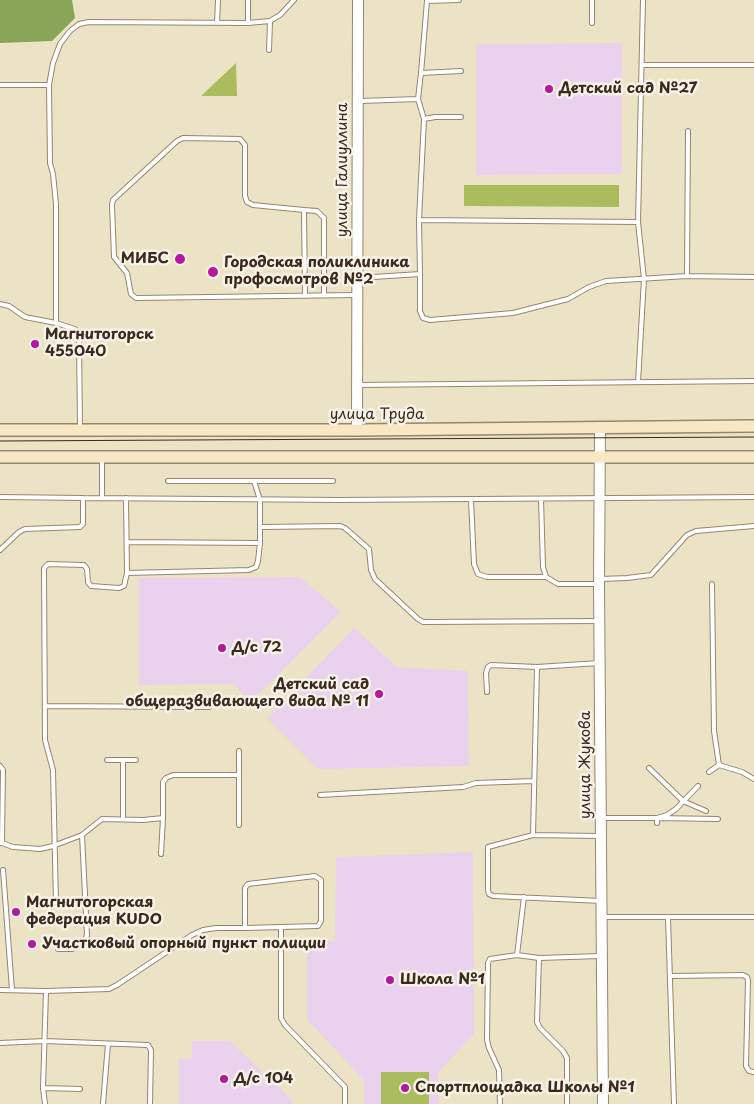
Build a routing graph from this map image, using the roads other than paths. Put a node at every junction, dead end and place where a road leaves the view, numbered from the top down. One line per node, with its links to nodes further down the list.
1 (218, 0): 10 (lane)
2 (248, 0): 11 (lane)
3 (294, 0): 9 (lane)
4 (358, 0): 21 (street, улица Галиуллина)
5 (426, 0): 6 (lane); 17 (lane)
6 (459, 0)
7 (592, 0): 12 (lane)
8 (643, 0): 14 (lane)
9 (270, 21): 11 (lane); 13 (lane)
10 (217, 23): 11 (lane); 19 (lane)
11 (248, 23)
12 (592, 23)
13 (269, 50)
14 (642, 65): 15 (lane); 27 (lane)
15 (754, 65)
16 (461, 71): 17 (lane)
17 (421, 73): 20 (lane)
18 (0, 85): 19 (lane)
19 (49, 85): 37 (lane)
20 (418, 99): 21 (lane); 23 (lane)
21 (357, 101): 31 (street, улица Галиуллина)
22 (461, 117): 23 (lane)
23 (424, 120): 26 (lane)
24 (688, 131): 29 (lane)
25 (304, 210): 33 (lane); 35 (lane); 35 (lane)
26 (419, 220): 27 (lane); 28 (lane)
27 (638, 222): 32 (lane)
28 (420, 274): 31 (lane); 32 (lane)
29 (687, 276): 30 (lane); 32 (lane)
30 (754, 277)
31 (358, 278): 34 (street, улица Галиуллина)
32 (644, 279): 39 (lane)
33 (324, 295): 34 (lane); 35 (lane)
34 (358, 295): 40 (street, улица Галиуллина)
35 (305, 296)
36 (0, 304): 37 (lane)
37 (56, 323): 44 (lane)
38 (754, 381): 39 (lane)
39 (638, 382): 40 (lane)
40 (358, 384): 45 (street, улица Галиуллина)
41 (600, 426): 42 (main road, улица Труда); 45 (main road, улица Труда); 49 (street, улица Жукова)
42 (754, 426)
43 (0, 430): 44 (main road, улица Труда)
44 (80, 430): 45 (main road, улица Труда)
45 (357, 430)
46 (0, 457): 47 (main road)
47 (102, 457): 49 (main road); 56 (lane)
48 (754, 457): 49 (main road)
49 (600, 458): 59 (street, улица Жукова)
50 (168, 481): 51 (lane)
51 (254, 481): 52 (lane); 60 (lane)
52 (334, 481)
53 (0, 497): 55 (lane)
54 (754, 497): 59 (lane)
55 (83, 498): 56 (lane); 66 (lane)
56 (102, 498): 57 (lane)
57 (126, 498): 60 (lane); 64 (lane)
58 (541, 499): 59 (lane); 61 (lane); 68 (lane)
59 (599, 499): 69 (street, улица Жукова)
60 (260, 500): 61 (lane); 63 (lane)
61 (471, 500): 68 (lane)
62 (754, 526): 69 (lane)
63 (261, 527): 65 (lane); 71 (lane)
64 (127, 542): 65 (lane); 67 (lane)
65 (260, 543): 67 (lane)
66 (0, 550)
67 (127, 573): 75 (lane)
68 (546, 577): 69 (lane)
69 (599, 581): 71 (street, улица Жукова)
70 (712, 584): 81 (lane)
71 (599, 622): 72 (street, улица Жукова)
72 (600, 664): 73 (lane); 94 (street, улица Жукова)
73 (537, 667): 74 (lane); 87 (lane)
74 (487, 692)
75 (45, 706): 76 (lane); 102 (lane)
76 (209, 707)
77 (239, 751): 85 (lane)
78 (107, 760): 79 (lane)
79 (123, 760): 80 (lane); 92 (lane)
80 (136, 760)
81 (719, 765): 84 (lane); 86 (lane)
82 (0, 766): 101 (lane)
83 (649, 768): 90 (lane)
84 (709, 772)
85 (238, 775): 93 (lane); 97 (lane)
86 (754, 779)
87 (533, 781): 89 (lane); 99 (lane)
88 (698, 786): 90 (lane)
89 (320, 795)
90 (682, 801): 91 (lane); 96 (lane)
91 (706, 811)
92 (123, 818): 93 (lane); 98 (lane)
93 (163, 818): 103 (lane)
94 (601, 818): 96 (lane); 100 (street, улица Жукова)
95 (718, 819): 96 (lane)
96 (657, 821)
97 (239, 825)
98 (82, 835): 102 (lane); 113 (lane)
99 (533, 835): 100 (lane); 105 (lane)
100 (602, 836): 106 (street, улица Жукова)
101 (1, 843): 102 (lane)
102 (54, 846): 107 (lane)
103 (161, 854)
104 (3, 870): 119 (lane)
105 (524, 897): 106 (lane); 114 (lane)
106 (601, 902): 108 (street, улица Жукова)
107 (56, 903)
108 (601, 916): 110 (lane); 115 (street, улица Жукова)
109 (754, 917): 110 (lane)
110 (668, 918): 117 (lane)
111 (245, 928): 112 (lane); 112 (lane); 120 (lane)
112 (281, 928): 130 (lane)
113 (58, 949)
114 (517, 956): 116 (lane); 131 (lane)
115 (602, 956): 116 (lane); 133 (street, улица Жукова)
116 (539, 958): 132 (lane)
117 (671, 976): 124 (lane); 134 (lane)
118 (0, 990): 119 (lane)
119 (12, 990): 120 (lane)
120 (46, 991): 121 (lane)
121 (45, 1041): 122 (lane); 123 (lane); 125 (lane)
122 (0, 1043)
123 (108, 1044): 128 (lane); 129 (lane)
124 (754, 1072)
125 (43, 1088): 126 (lane); 127 (lane)
126 (80, 1089)
127 (45, 1104)
128 (103, 1104)
129 (150, 1104)
130 (345, 1104)
131 (500, 1104)
132 (567, 1104)
133 (603, 1104)
134 (674, 1104)

